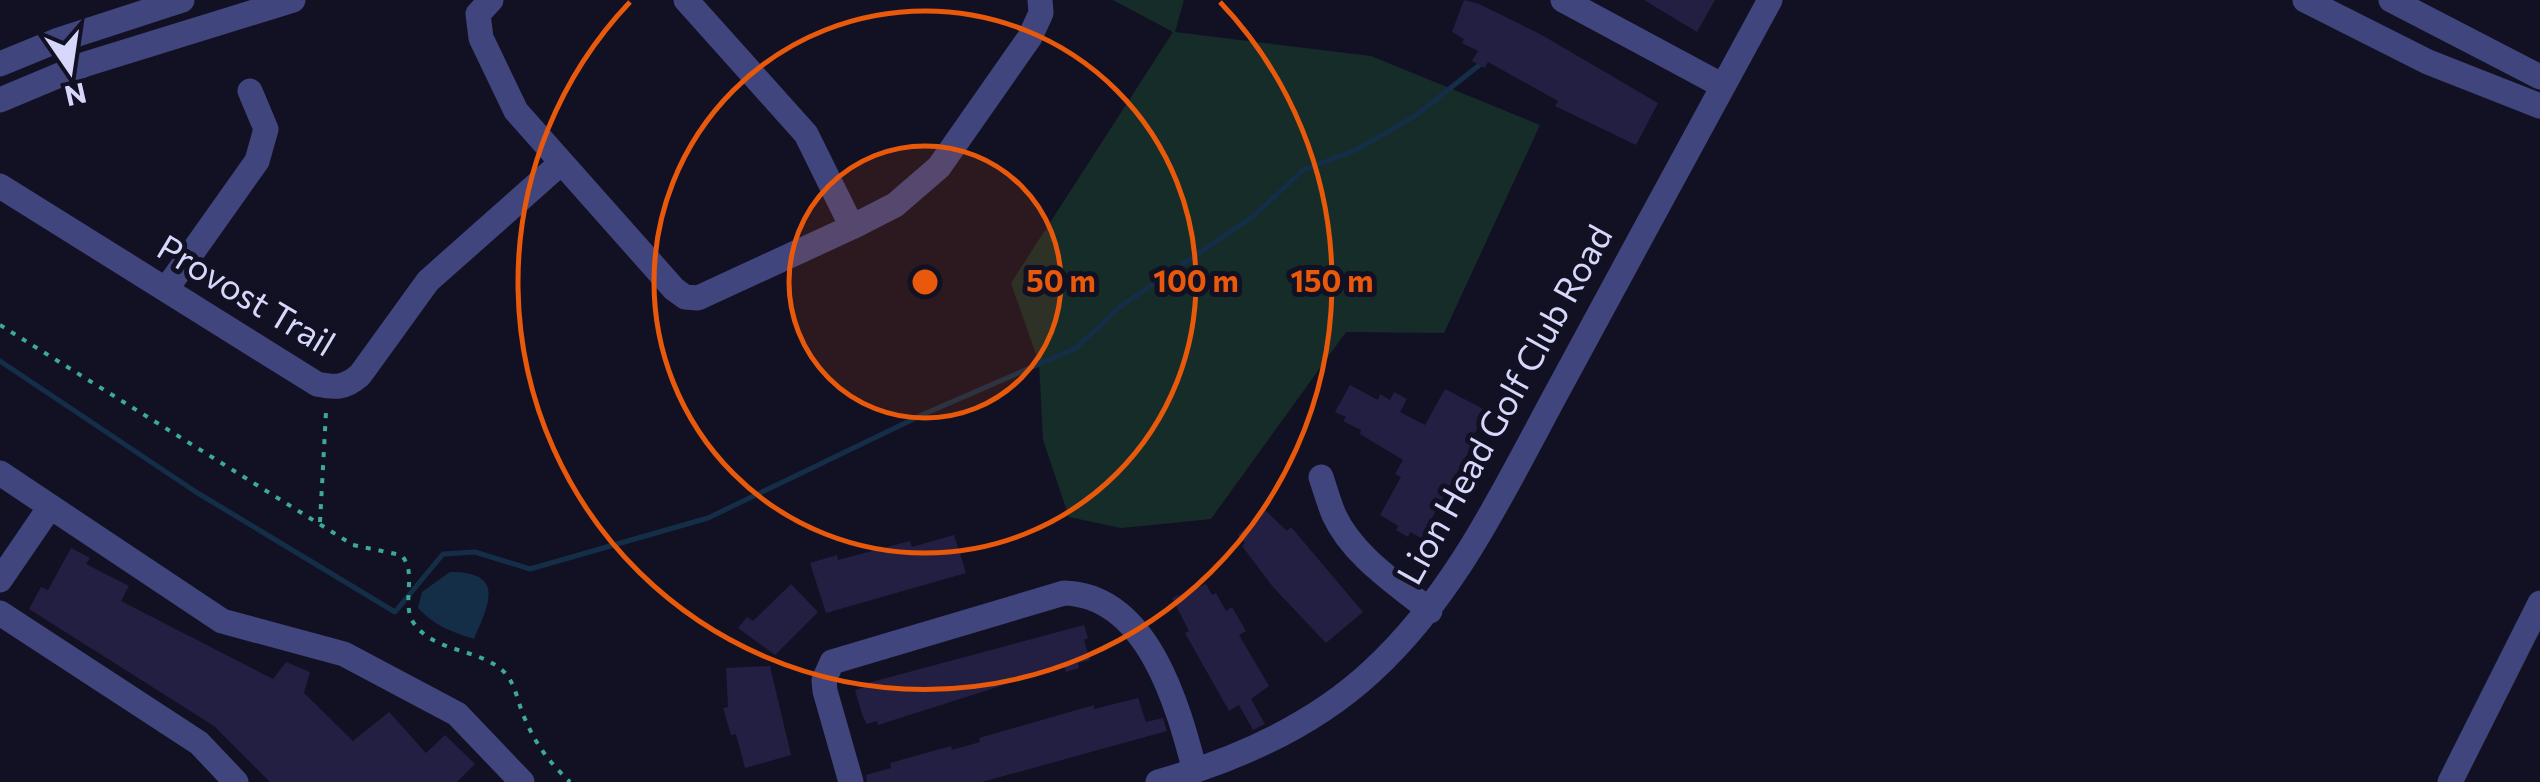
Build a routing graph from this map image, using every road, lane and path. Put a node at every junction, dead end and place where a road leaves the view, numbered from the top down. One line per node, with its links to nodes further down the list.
1 (182, 0): 10 (street)
2 (293, 0): 14 (street)
3 (491, 0): 16 (street)
4 (686, 0): 18 (street)
5 (1040, 0): 18 (street)
6 (1564, 0): 12 (street)
7 (1770, 0): 12 (street, Lion Head Golf Club Road)
8 (2390, 0): 11 (street)
9 (2321, 4): 15 (street)
10 (0, 64)
11 (2540, 77)
12 (1723, 86): 28 (street, Lion Head Golf Club Road)
13 (250, 92): 19 (street)
14 (0, 100)
15 (2540, 106)
16 (561, 163): 18 (street); 19 (street, Provost Trail)
17 (0, 186): 19 (street, Provost Trail)
18 (852, 228)
19 (167, 288)
20 (0, 324): 25 (path)
21 (326, 412): 25 (path)
22 (0, 473): 24 (street)
23 (1321, 477): 28 (street)
24 (50, 507): 26 (street); 32 (street)
25 (320, 524): 33 (path)
26 (0, 580)
27 (2540, 603): 36 (street)
28 (1430, 611): 30 (street, Lion Head Golf Club Road)
29 (0, 614): 31 (street)
30 (1195, 771): 34 (street); 35 (street, Lion Head Golf Club Road)
31 (236, 782)
32 (522, 782)
33 (570, 782)
34 (852, 782)
35 (1158, 782)
36 (2450, 782)

